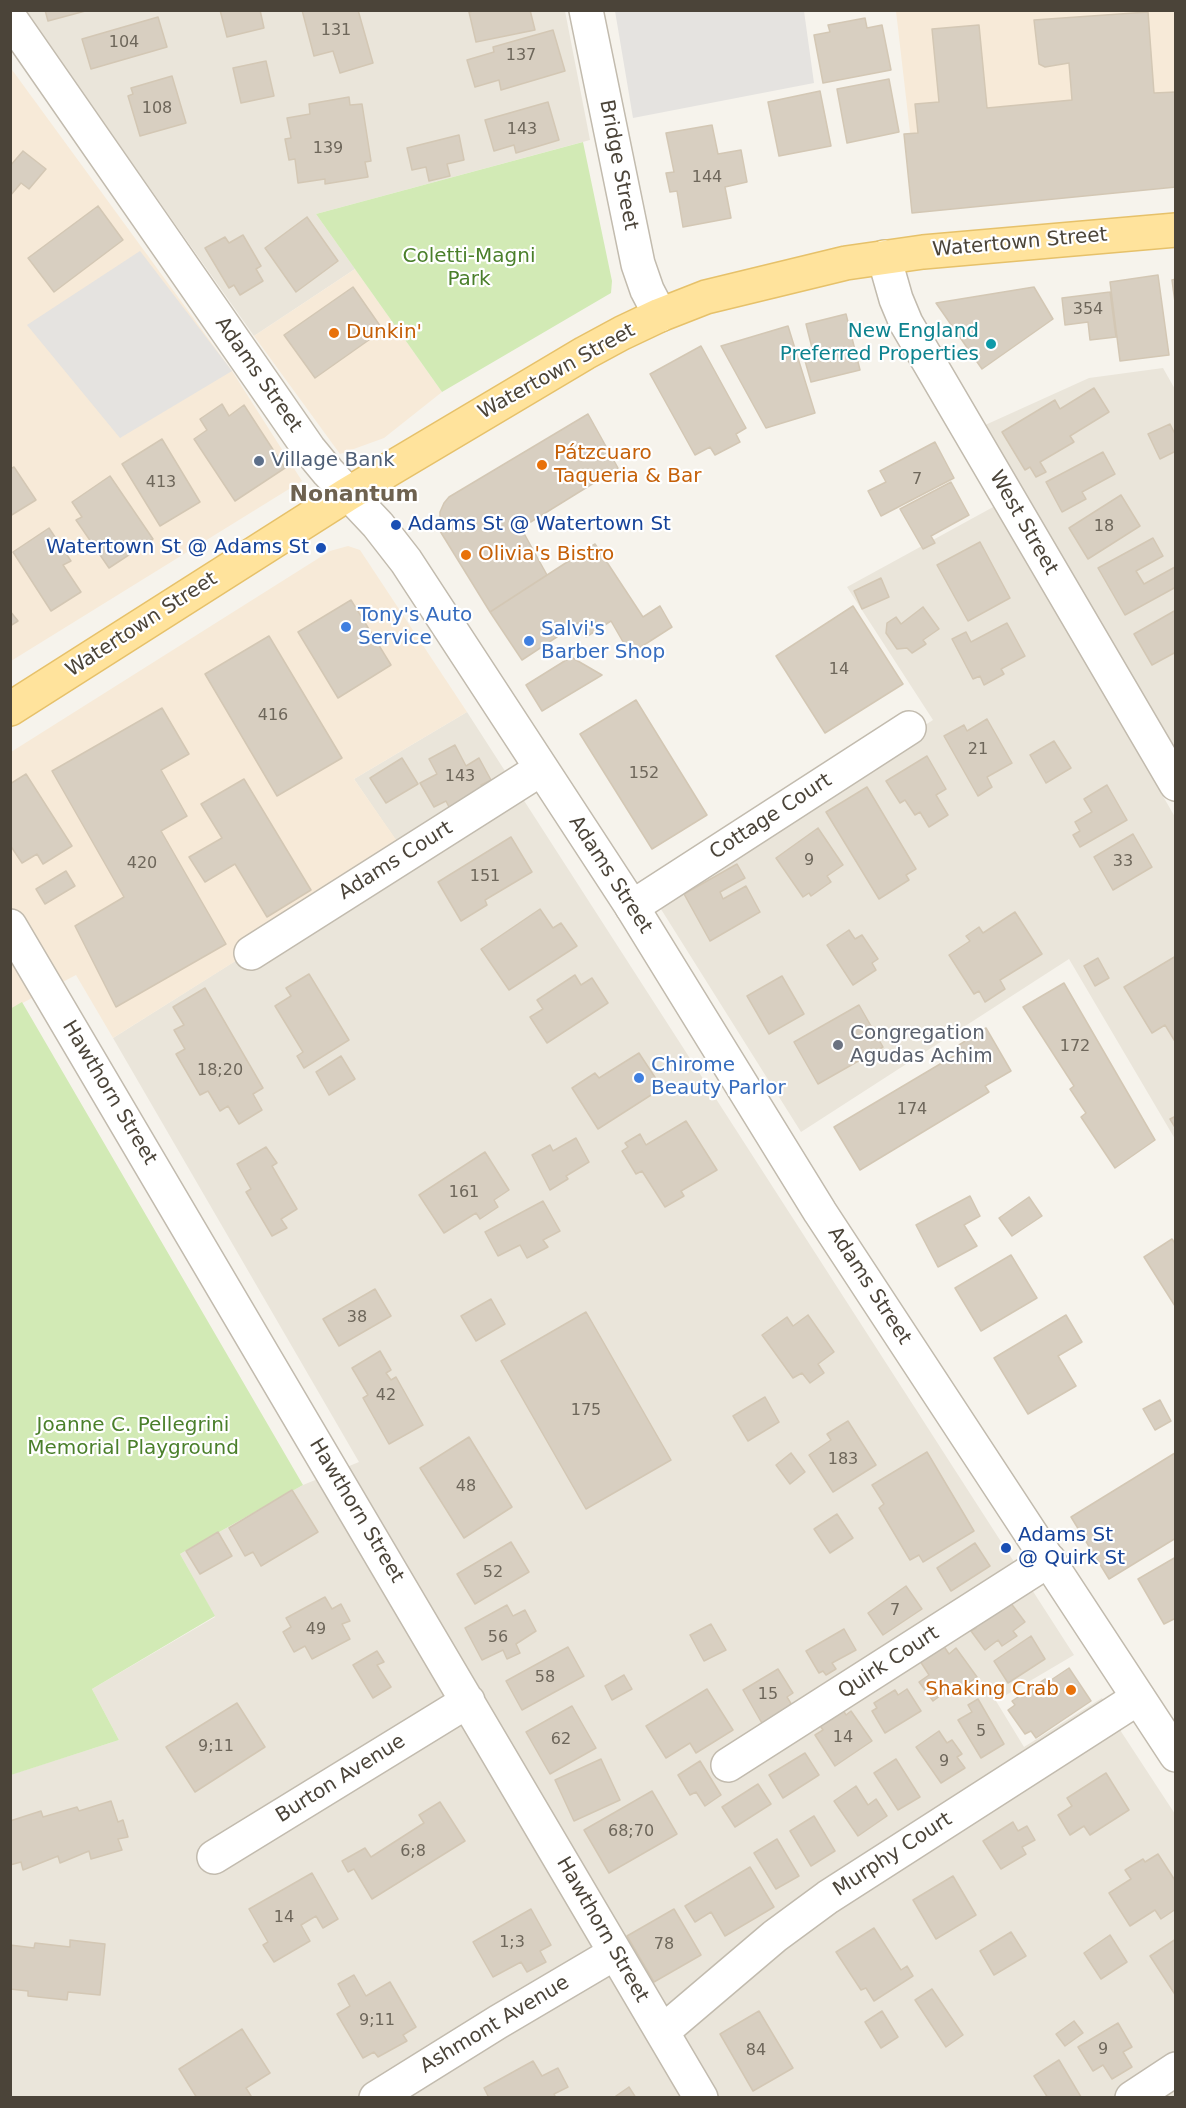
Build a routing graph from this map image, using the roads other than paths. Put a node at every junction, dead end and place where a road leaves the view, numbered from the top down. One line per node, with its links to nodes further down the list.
1 (586, 10): 5 (street, Bridge Street)
2 (10, 18): 6 (street, Adams Street)
3 (1176, 230): 4 (main road, Watertown Street)
4 (884, 256): 5 (main road, Watertown Street); 10 (street, West Street)
5 (660, 315): 6 (main road, Watertown Street)
6 (348, 494): 7 (main road, Watertown Street); 9 (street, Adams Street)
7 (10, 709)
8 (909, 728): 11 (street, Cottage Court)
9 (541, 769): 11 (street, Adams Street); 13 (street, Adams Court)
10 (1176, 784)
11 (632, 907): 14 (street, Adams Street)
12 (10, 926): 16 (street, Hawthorn Street)
13 (251, 953)
14 (1049, 1560): 15 (street, Adams Street); 18 (street, Quirk Court)
15 (1138, 1698): 17 (street, Adams Street); 21 (street, Murphy Court)
16 (468, 1701): 19 (street, Burton Avenue); 20 (street, Hawthorn Street)
17 (1176, 1755)
18 (728, 1766)
19 (214, 1857)
20 (615, 1953): 21 (street, Hawthorn Street); 23 (street, Ashmont Avenue)
21 (662, 2032): 24 (street, Hawthorn Street)
22 (1176, 2069): 25 (street)
23 (376, 2097)
24 (701, 2097)
25 (1132, 2097)

